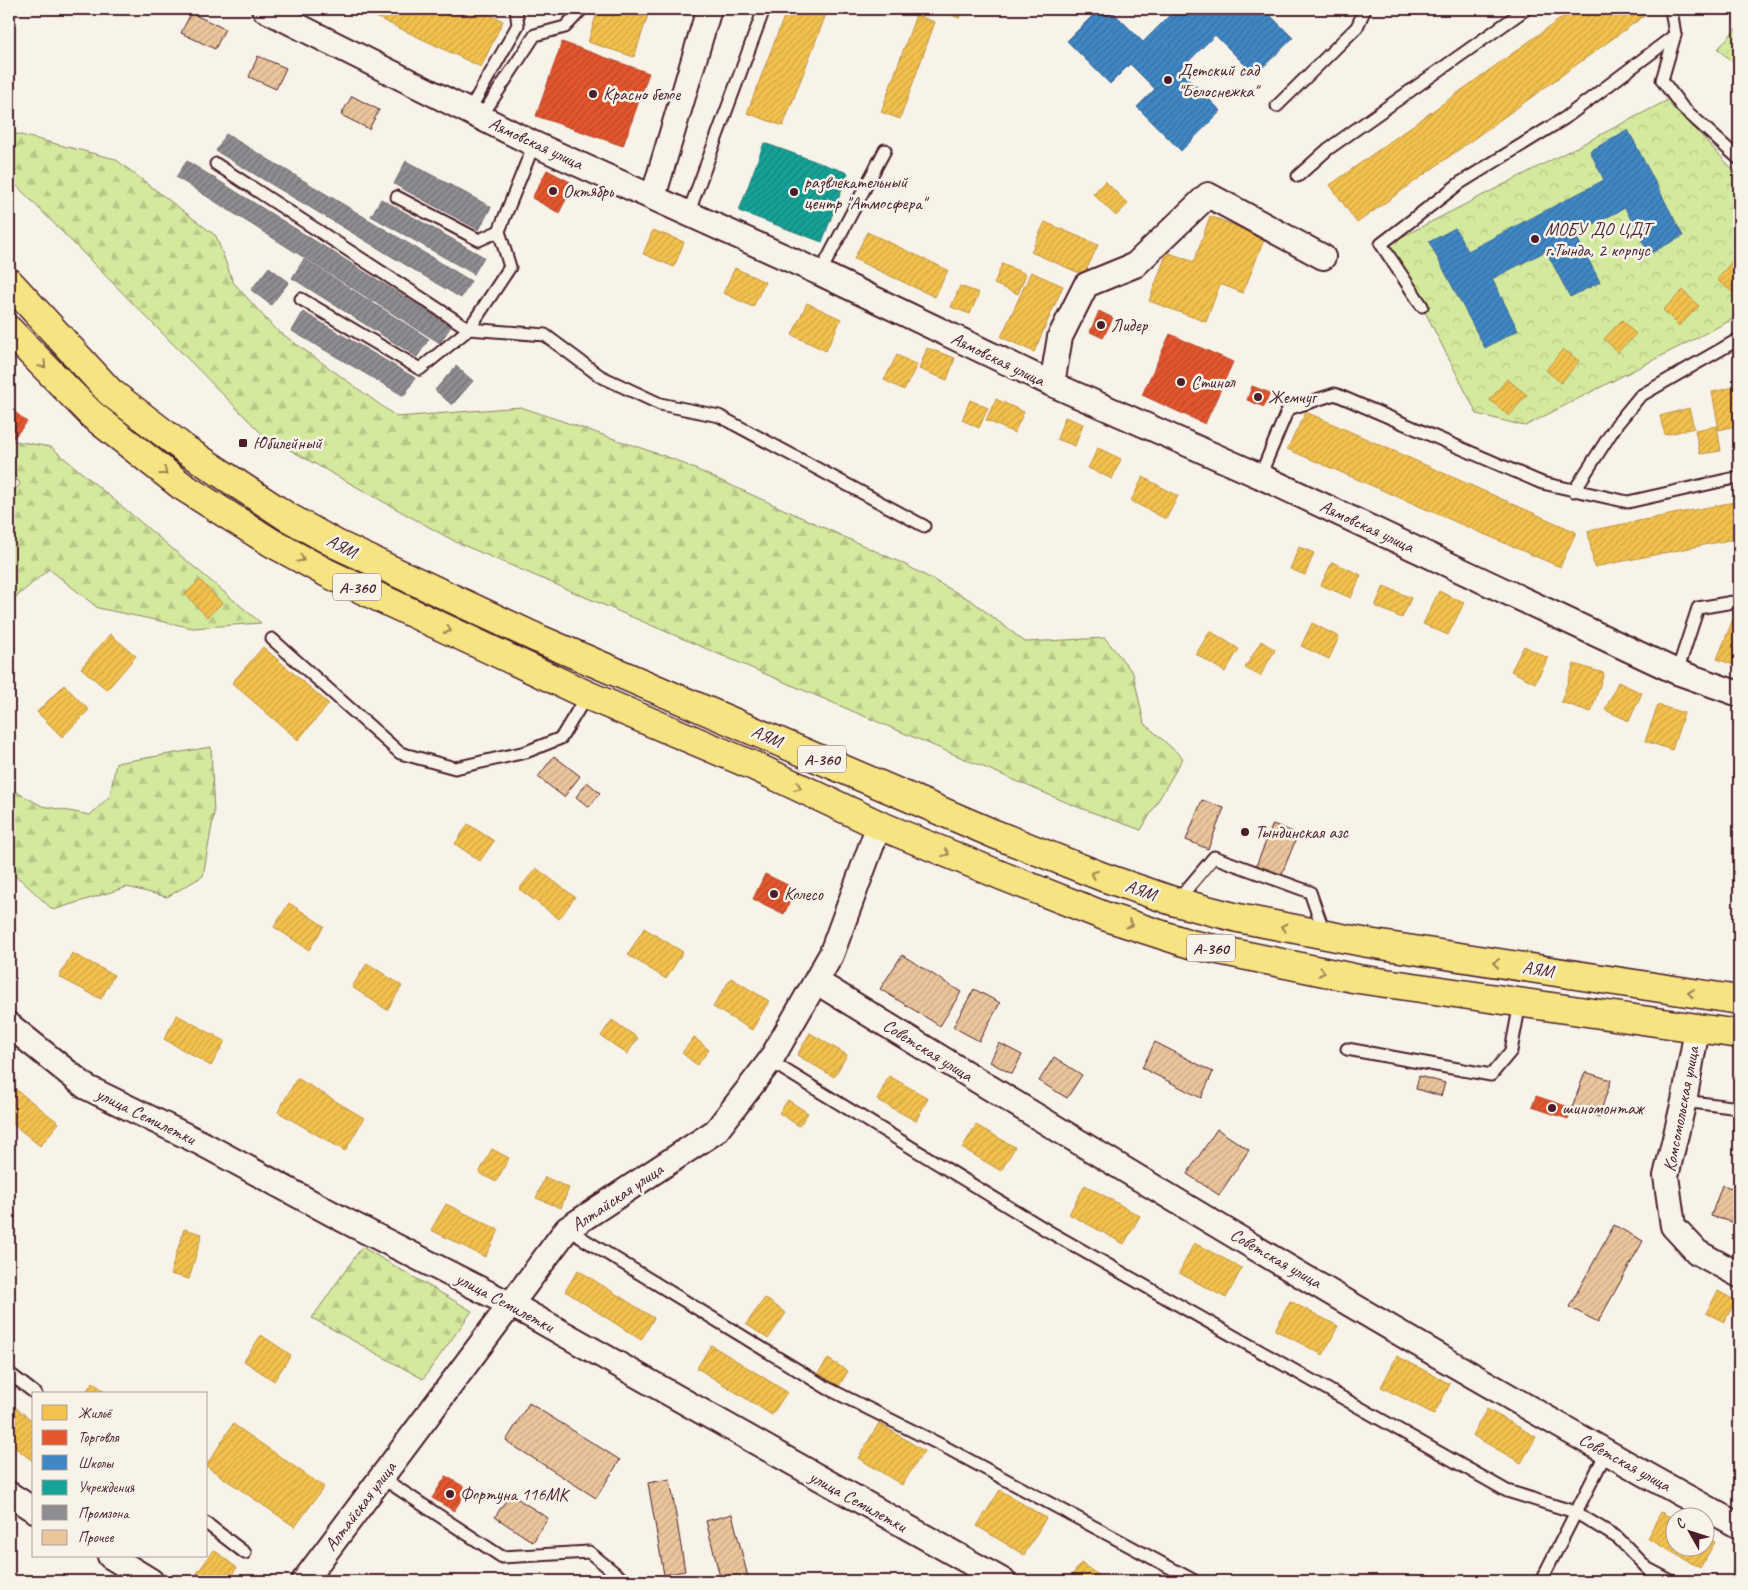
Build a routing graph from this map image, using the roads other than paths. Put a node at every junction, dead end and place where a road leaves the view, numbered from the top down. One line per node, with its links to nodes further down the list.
1 (264, 9): 11 (street, Аямовская улица)
2 (516, 9): 11 (lane)
3 (582, 9): 11 (lane)
4 (708, 9): 18 (street)
5 (764, 9): 19 (lane)
6 (1365, 9): 10 (lane)
7 (1526, 9): 16 (lane)
8 (1671, 9): 9 (lane)
9 (1675, 35): 14 (lane); 25 (lane)
10 (1277, 106)
11 (475, 114): 12 (street, Аямовская улица)
12 (534, 144): 18 (street, Аямовская улица); 20 (lane)
13 (885, 150): 22 (lane)
14 (1739, 159)
15 (216, 164): 26 (lane)
16 (1298, 176)
17 (397, 197): 20 (lane)
18 (653, 197): 19 (street, Аямовская улица)
19 (688, 214): 22 (street, Аямовская улица)
20 (499, 231): 26 (lane)
21 (1323, 257): 29 (street)
22 (820, 273): 29 (street, Аямовская улица)
23 (9, 282): 40 (highway, АЯМ / А-360, one-way to 23)
24 (301, 299): 26 (lane)
25 (1422, 306)
26 (469, 329): 33 (lane)
27 (9, 330): 38 (highway, АЯМ / А-360, one-way to 38)
28 (1739, 339): 32 (lane)
29 (1052, 384): 30 (street, Аямовская улица)
30 (1260, 476): 32 (lane); 36 (street, Аямовская улица)
31 (1739, 477): 32 (lane)
32 (1574, 491)
33 (924, 526)
34 (1739, 601): 36 (lane)
35 (272, 640): 38 (lane)
36 (1677, 672): 37 (street, Аямовская улица)
37 (1739, 694)
38 (587, 695): 39 (highway, АЯМ / А-360, one-way to 39)
39 (879, 825): 42 (street, Алтайская улица); 44 (highway, АЯМ / А-360, one-way to 44)
40 (1176, 902): 41 (highway, АЯМ / А-360, one-way to 40); 41 (lane)
41 (1326, 936): 43 (highway, АЯМ / А-360, one-way to 41)
42 (817, 982): 49 (street, Алтайская улица); 57 (street, Советская улица)
43 (1739, 1000)
44 (1520, 1004): 46 (highway, АЯМ / А-360); 48 (lane)
45 (9, 1025): 54 (street, улица Семилетки)
46 (1697, 1029): 47 (highway, АЯМ / А-360); 50 (street, Комсомольская улица)
47 (1739, 1034)
48 (1348, 1049)
49 (770, 1061): 52 (street, Алтайская улица); 61 (lane)
50 (1684, 1101): 51 (lane); 53 (street, Комсомольская улица)
51 (1739, 1108)
52 (567, 1229): 54 (street, Алтайская улица); 70 (lane)
53 (1739, 1275)
54 (511, 1304): 58 (street, Алтайская улица); 69 (street, улица Семилетки)
55 (9, 1373): 56 (lane)
56 (33, 1392)
57 (1606, 1452): 61 (lane); 63 (street, Советская улица)
58 (382, 1478): 67 (street, Алтайская улица); 68 (lane)
59 (9, 1494): 60 (street)
60 (32, 1509)
61 (1575, 1512): 71 (lane); 72 (lane)
62 (208, 1525): 64 (lane)
63 (1739, 1526)
64 (245, 1553)
65 (113, 1558): 66 (street)
66 (150, 1581)
67 (304, 1581)
68 (625, 1581)
69 (1003, 1581)
70 (1195, 1581)
71 (1541, 1581)
72 (1671, 1581)

